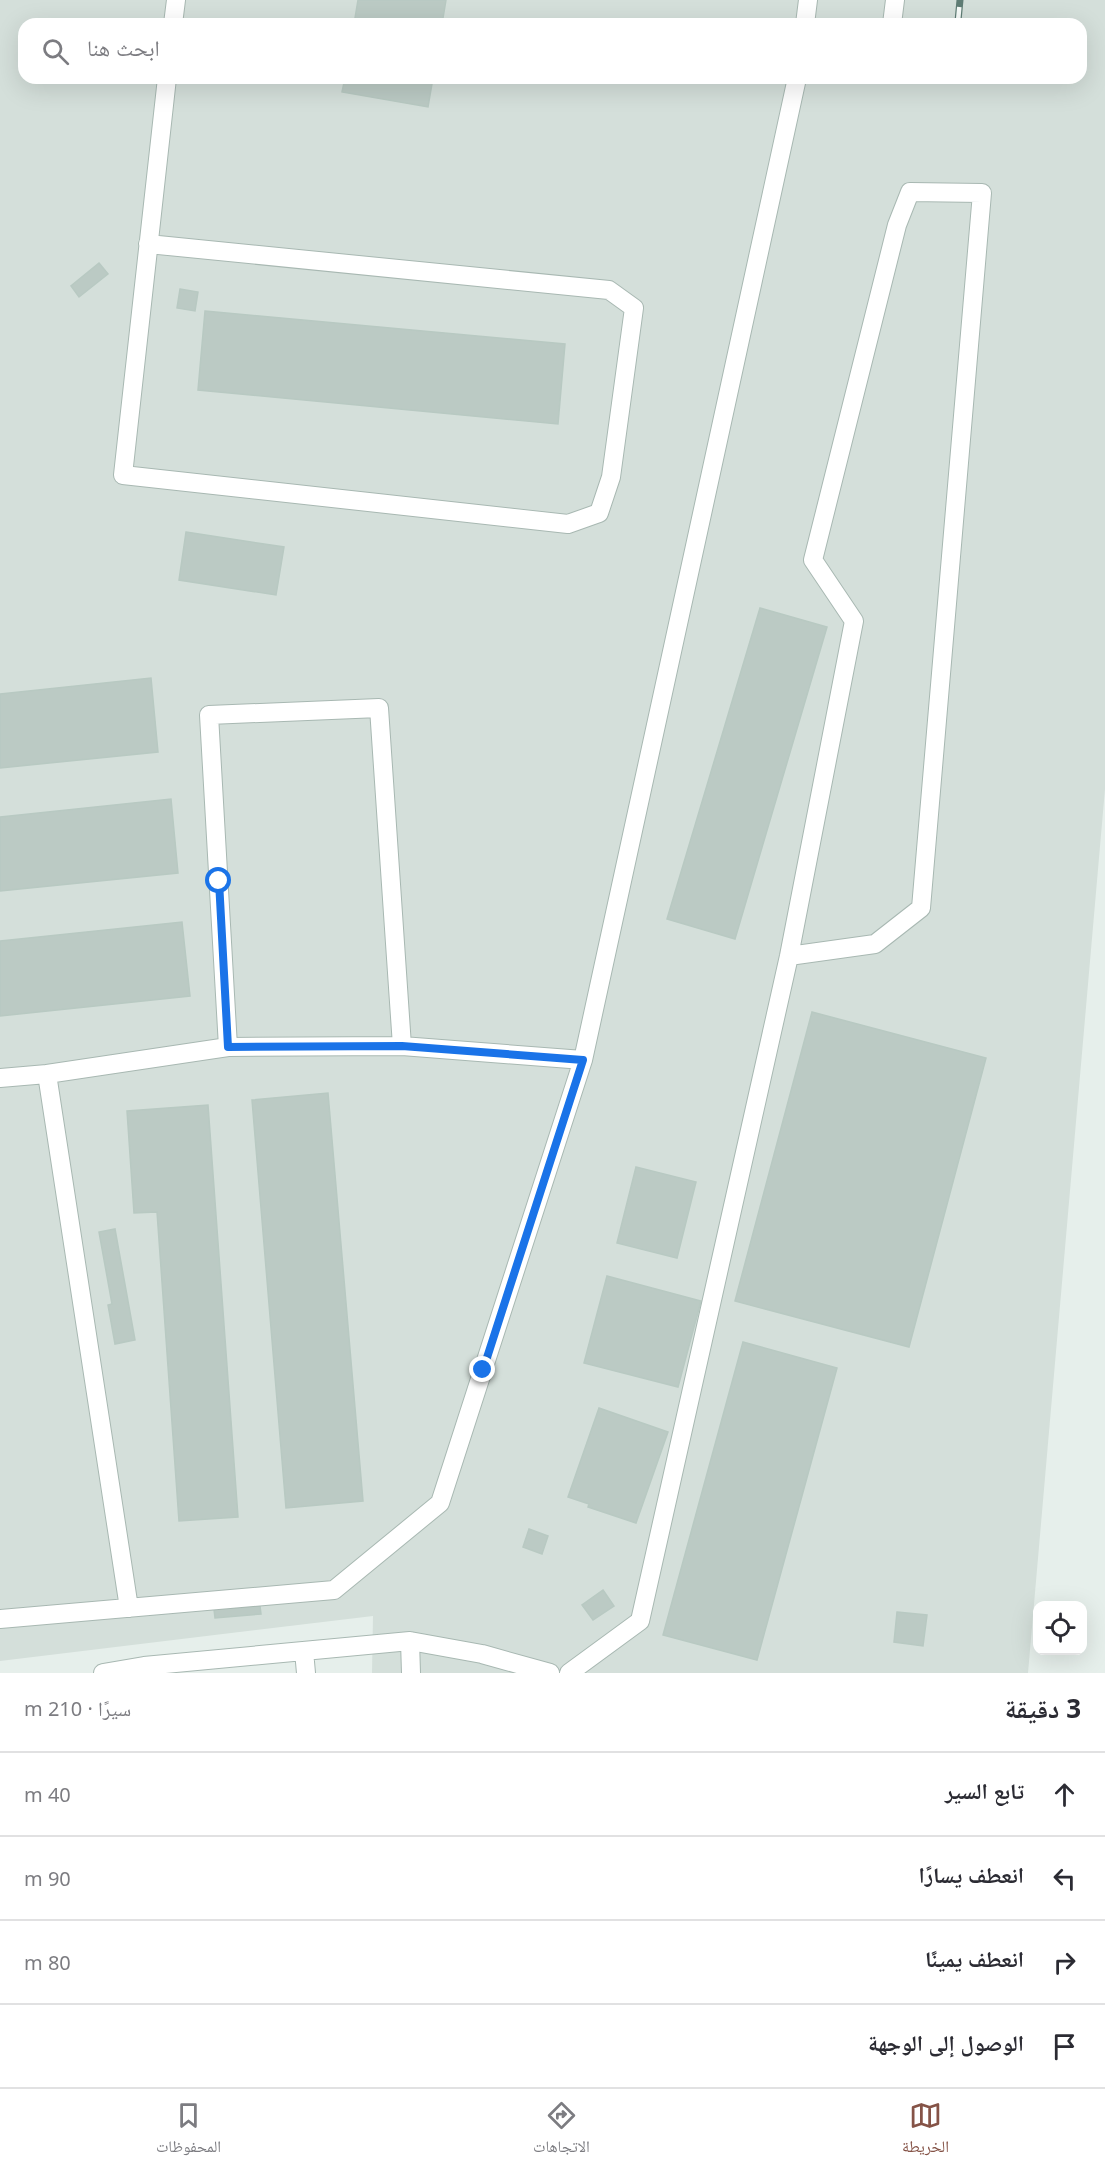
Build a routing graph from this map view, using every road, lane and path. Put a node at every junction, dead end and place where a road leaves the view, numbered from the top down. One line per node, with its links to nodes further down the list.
1 (176, 0): 4 (street)
2 (808, 0): 5 (street)
3 (895, 0): 6 (street)
4 (174, 18)
5 (806, 18)
6 (893, 18)
7 (166, 84): 9 (street)
8 (795, 84): 13 (street)
9 (148, 244): 9 (street)
10 (789, 956): 10 (street); 24 (street)
11 (402, 1046): 12 (street); 12 (street); 13 (street)
12 (228, 1047): 14 (street)
13 (583, 1060): 16 (street)
14 (47, 1074): 15 (street); 16 (street)
15 (0, 1078)
16 (129, 1608): 17 (street)
17 (0, 1619)
18 (410, 1641): 19 (street); 22 (street); 23 (street)
19 (304, 1651): 20 (street); 21 (street)
20 (103, 1673)
21 (306, 1673)
22 (411, 1673)
23 (550, 1673)
24 (569, 1673)

